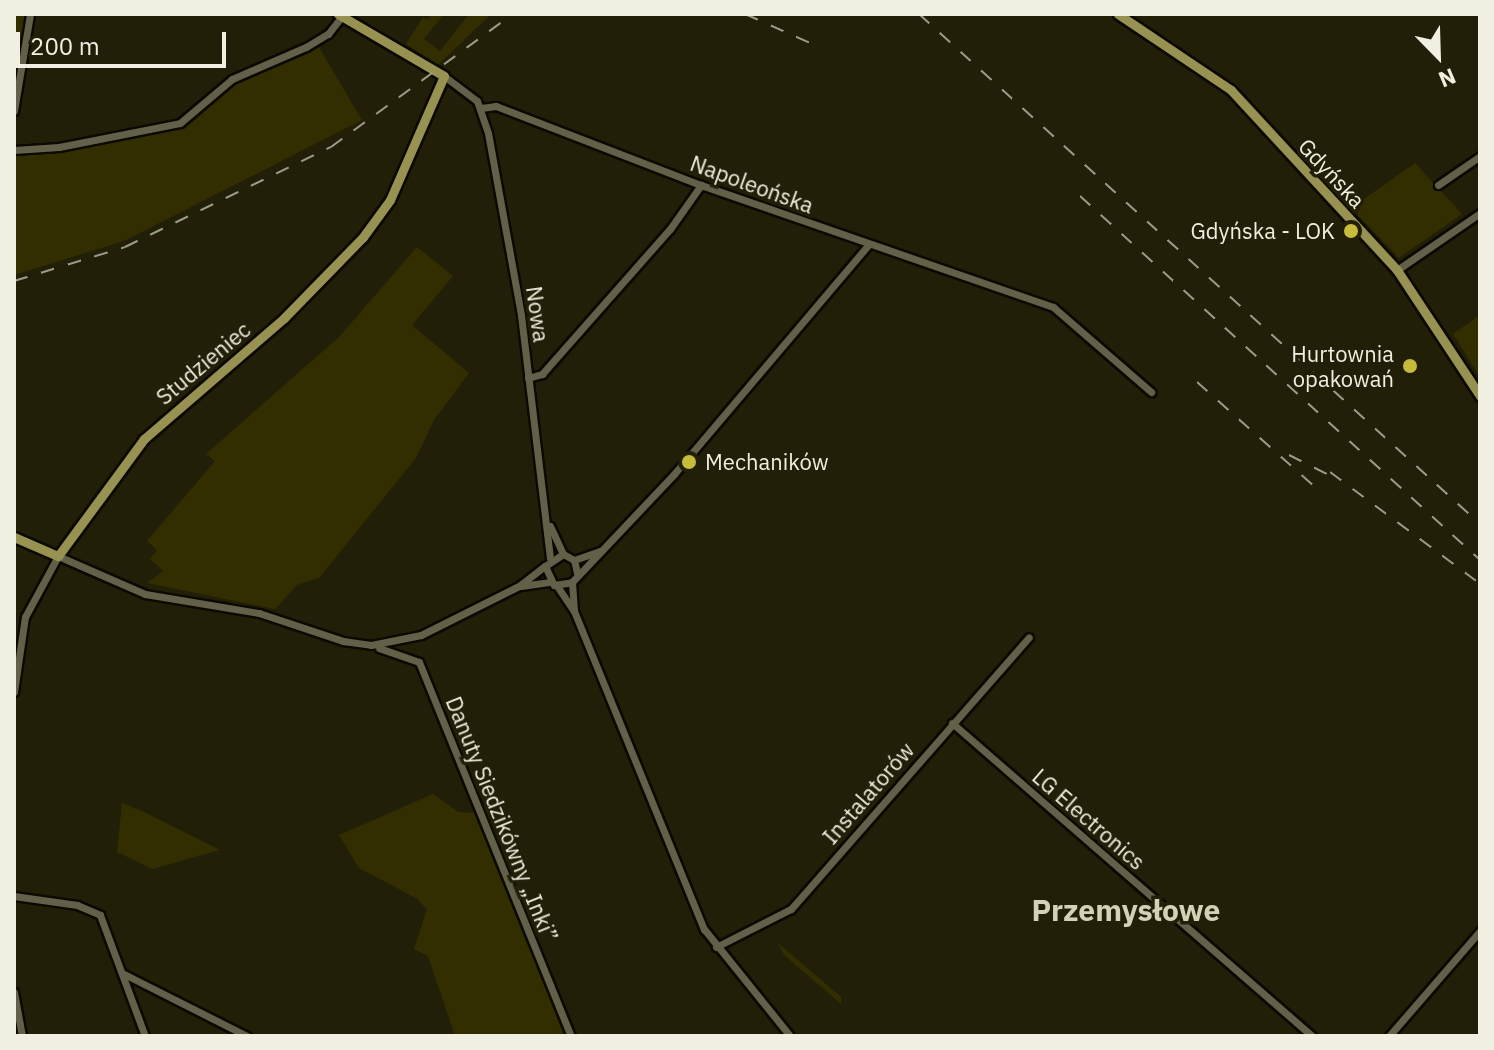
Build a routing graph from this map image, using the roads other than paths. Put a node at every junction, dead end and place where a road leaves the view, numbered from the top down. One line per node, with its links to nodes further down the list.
1 (30, 14): 6 (street)
2 (1118, 14): 13 (main road, Gdyńska)
3 (340, 15): 4 (main road); 7 (street)
4 (444, 76): 5 (street); 21 (main road, Studzieniec)
5 (481, 108): 9 (street, Napoleońska); 14 (street, Nowa)
6 (14, 111)
7 (14, 150)
8 (1480, 156): 10 (street)
9 (701, 185): 12 (street, Napoleońska); 14 (street)
10 (1438, 185)
11 (1480, 213): 13 (street)
12 (868, 245): 15 (street, Napoleońska); 19 (street)
13 (1397, 270): 16 (main road, Gdyńska)
14 (528, 378): 17 (street, Nowa)
15 (1151, 392)
16 (1480, 396)
17 (550, 526): 20 (street, Nowa); 22 (street, Nowa)
18 (14, 537): 21 (main road)
19 (600, 551): 23 (street); 25 (street)
20 (563, 554): 22 (street); 23 (street)
21 (58, 556): 31 (street); 32 (street, Studzieniec)
22 (550, 558): 24 (street)
23 (574, 560): 25 (street)
24 (545, 566): 27 (street); 28 (street)
25 (577, 573): 26 (street)
26 (572, 582): 27 (street); 29 (street)
27 (553, 584): 28 (street); 29 (street)
28 (519, 586): 31 (street)
29 (574, 611): 36 (street)
30 (1029, 637): 33 (street, Instalatorów)
31 (371, 645): 42 (street, Danuty Siedzikówny „Inki”)
32 (14, 692)
33 (952, 723): 36 (street, Instalatorów); 44 (street, LG Electronics)
34 (14, 896): 37 (street)
35 (1480, 931): 45 (street)
36 (716, 947): 43 (street)
37 (124, 974): 40 (street); 41 (street)
38 (14, 992): 39 (street)
39 (22, 1036)
40 (145, 1036)
41 (247, 1036)
42 (571, 1036)
43 (790, 1036)
44 (1312, 1036)
45 (1389, 1036)

